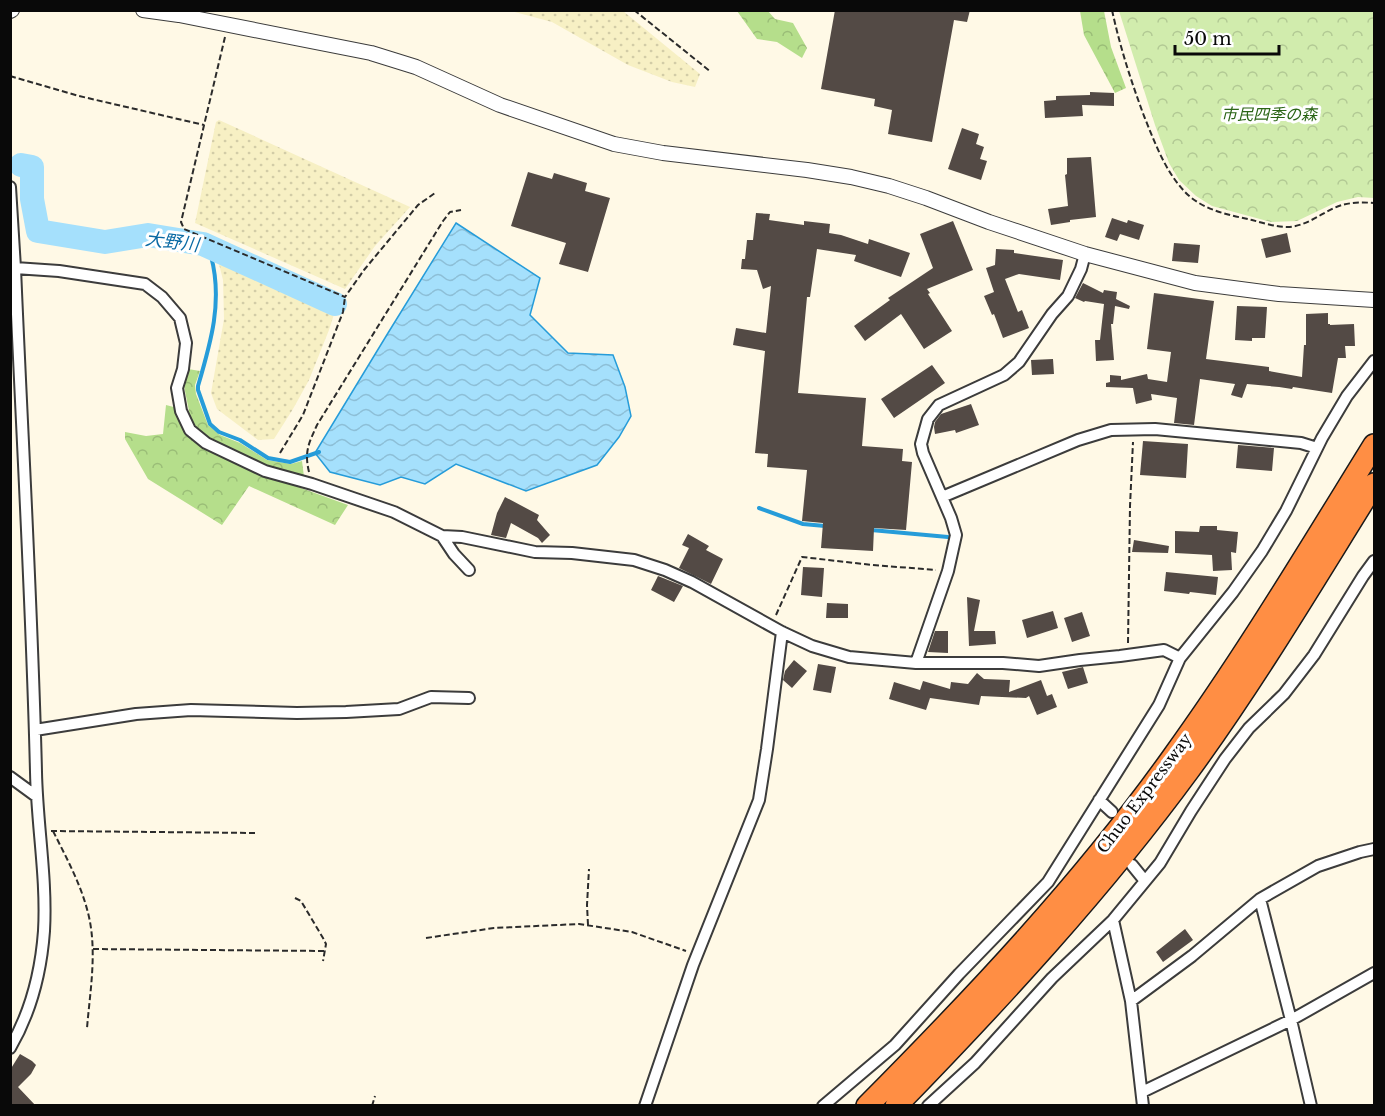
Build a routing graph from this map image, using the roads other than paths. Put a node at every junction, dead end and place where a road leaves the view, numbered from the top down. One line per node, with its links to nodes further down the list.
1 (143, 10): 3 (street)
2 (10, 187): 4 (street)
3 (1085, 254): 5 (street); 10 (street)
4 (15, 268): 11 (street); 18 (street)
5 (1374, 300)
6 (1374, 361): 8 (street)
7 (1374, 445): 35 (highway, Chuo Expressway)
8 (1317, 448): 10 (street); 15 (street)
9 (1374, 484): 36 (highway, Chuo Expressway)
10 (942, 497): 16 (street)
11 (442, 536): 13 (street); 14 (street)
12 (1374, 561): 25 (street)
13 (469, 570)
14 (782, 632): 16 (street); 33 (street)
15 (1180, 658): 16 (street); 21 (street)
16 (916, 663)
17 (469, 698): 18 (street)
18 (35, 730): 20 (street)
19 (10, 777): 20 (street)
20 (36, 796): 31 (street)
21 (1099, 800): 22 (street); 34 (street)
22 (1112, 812)
23 (1374, 849): 26 (street)
24 (1132, 865): 25 (street)
25 (1145, 881): 27 (street)
26 (1260, 899): 29 (street); 30 (street)
27 (1113, 920): 29 (street); 37 (street)
28 (1374, 973): 30 (street)
29 (1131, 1001): 32 (street)
30 (1292, 1020): 32 (street); 39 (street)
31 (10, 1048)
32 (1142, 1092): 38 (street)
33 (645, 1106)
34 (824, 1106)
35 (867, 1106)
36 (896, 1106)
37 (928, 1106)
38 (1143, 1106)
39 (1311, 1106)

